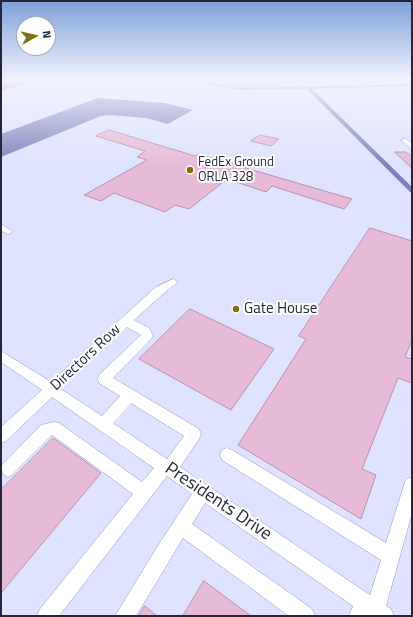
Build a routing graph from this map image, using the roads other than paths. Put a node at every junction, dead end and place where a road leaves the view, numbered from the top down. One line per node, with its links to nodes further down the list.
1 (404, 140): 2 (street)
2 (412, 147)
3 (173, 282): 4 (street, Directors Row)
4 (126, 321): 6 (street, Directors Row); 7 (street)
5 (1, 356): 6 (street, Presidents Drive)
6 (50, 391): 8 (street, Presidents Drive); 9 (street, Directors Row)
7 (130, 395): 8 (street); 11 (street)
8 (102, 425): 11 (street, Presidents Drive)
9 (1, 436)
10 (227, 455): 17 (street)
11 (167, 467): 14 (street, Presidents Drive); 15 (street)
12 (3, 469): 15 (street)
13 (412, 485): 17 (street)
14 (203, 492): 16 (street); 18 (street, Presidents Drive)
15 (144, 493): 19 (street)
16 (181, 526): 20 (street); 21 (street)
17 (391, 556): 18 (street)
18 (370, 611)
19 (47, 616)
20 (125, 616)
21 (305, 616)

